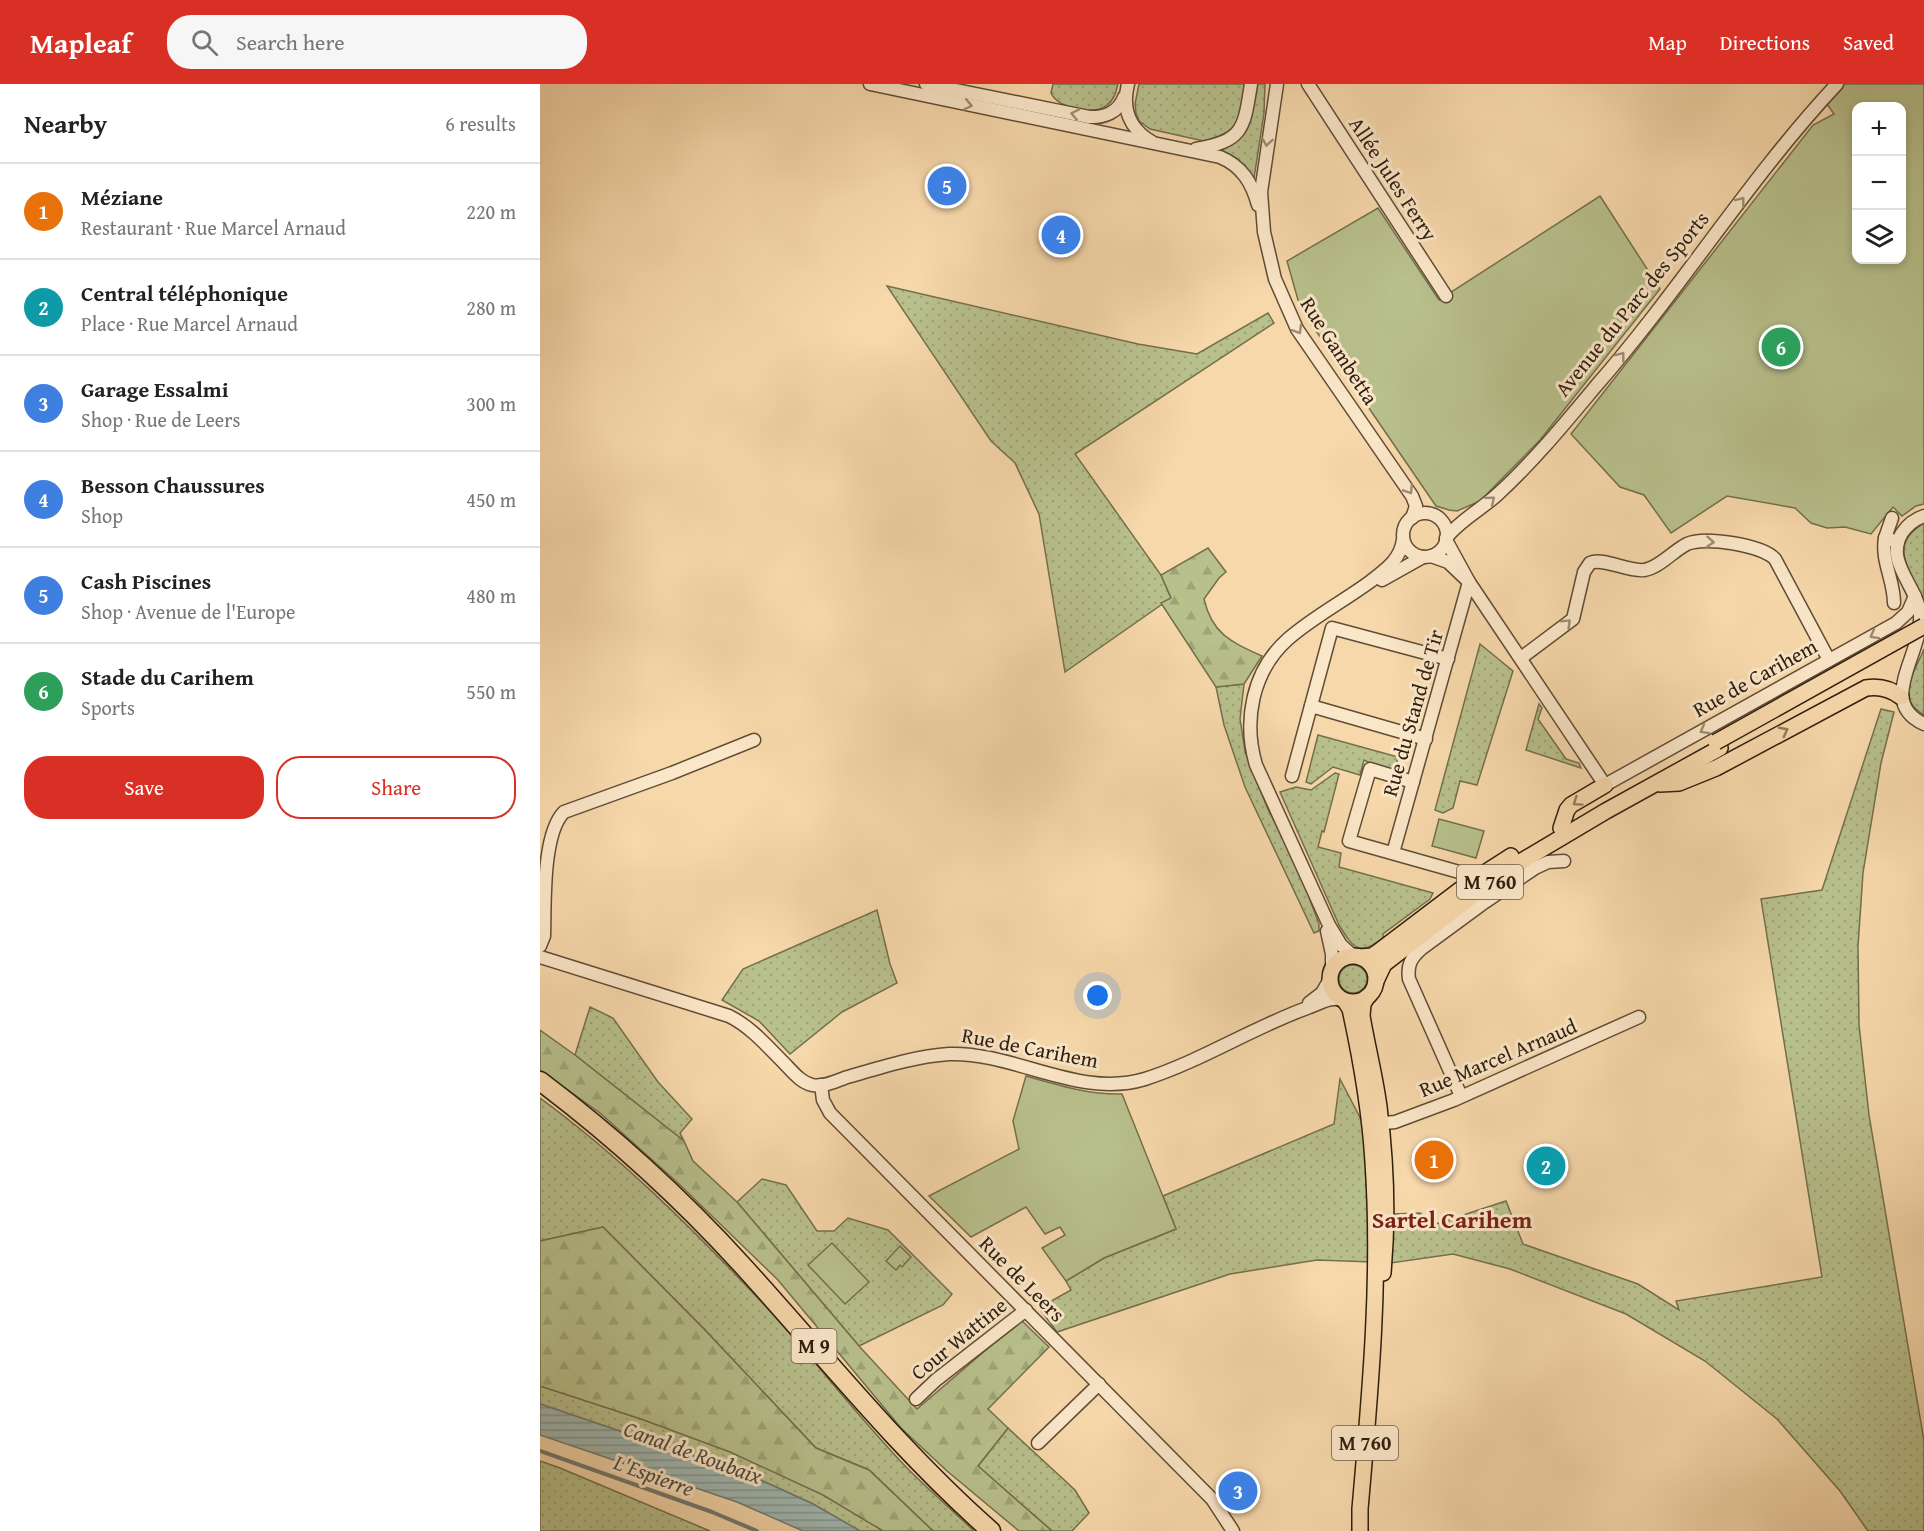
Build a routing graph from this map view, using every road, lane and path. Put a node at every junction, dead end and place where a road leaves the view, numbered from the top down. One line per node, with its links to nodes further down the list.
1 (870, 84): 11 (street, one-way to 11)
2 (926, 84): 9 (street, one-way to 2)
3 (1128, 84): 9 (street)
4 (1251, 84): 12 (street)
5 (1277, 84): 13 (street, Rue Gambetta, one-way to 13)
6 (1308, 84): 14 (street, Allée Jules Ferry)
7 (1831, 84): 10 (street)
8 (1837, 84): 10 (street, Avenue du Parc des Sports)
9 (1124, 97): 11 (street)
10 (1817, 106): 19 (street, Avenue du Parc des Sports, one-way to 10)
11 (1153, 142): 12 (street)
12 (1189, 150): 13 (street)
13 (1264, 232): 16 (street, Rue Gambetta, one-way to 16)
14 (1446, 296)
15 (1924, 516): 21 (street)
16 (1412, 518): 19 (street); 20 (street)
17 (1892, 518): 18 (street)
18 (1885, 538): 21 (street); 26 (street)
19 (1446, 539): 22 (street); 23 (street)
20 (1403, 540): 22 (street); 25 (street)
21 (1898, 542): 24 (street)
22 (1427, 556): 23 (street); 25 (street)
23 (1469, 582): 29 (street); 30 (street, Rue du Stand de Tir)
24 (1915, 596): 31 (street, Rue de Carihem, one-way to 31); 32 (street)
25 (1347, 599): 45 (street)
26 (1894, 603)
27 (1924, 626): 37 (main road, M 760, bridge)
28 (1924, 634): 37 (main road, M 760)
29 (1521, 658): 31 (street, one-way to 31); 41 (street)
30 (1448, 659): 33 (street); 35 (street, Rue du Stand de Tir)
31 (1829, 660): 41 (street, Rue de Carihem, one-way to 41)
32 (1901, 697): 34 (street); 40 (main road, one-way to 32)
33 (1311, 706): 35 (street); 38 (street)
34 (1924, 724)
35 (1426, 739): 39 (street, Rue du Stand de Tir)
36 (754, 740): 46 (street)
37 (1718, 745): 40 (main road, M 760); 41 (main road, M 760)
38 (1292, 776)
39 (1413, 782): 42 (street, Rue du Stand de Tir); 42 (street)
40 (1654, 784): 41 (main road, M 760)
41 (1613, 795): 48 (main road, M 760, one-way to 48); 50 (main road, Rue de Carihem / M 760)
42 (1393, 853): 44 (street)
43 (1564, 861): 57 (street)
44 (1460, 872)
45 (1321, 909): 48 (street); 49 (street)
46 (540, 946)
47 (540, 957): 56 (street)
48 (1357, 957): 49 (main road); 50 (main road)
49 (1331, 974): 52 (main road); 53 (street, Rue de Carihem)
50 (1376, 981): 51 (main road)
51 (1367, 997): 52 (main road); 58 (main road, M 760)
52 (1343, 1000): 53 (street, Rue de Carihem); 58 (main road, M 760)
53 (1293, 1013): 56 (street, Rue de Carihem)
54 (1639, 1017): 57 (street, Rue Marcel Arnaud)
55 (540, 1081): 63 (highway, M 9)
56 (821, 1086): 59 (street, Rue de Leers)
57 (1461, 1096): 58 (street, Rue Marcel Arnaud)
58 (1375, 1124): 65 (main road, M 760)
59 (1026, 1310): 60 (street, Rue de Leers); 61 (street, Cour Wattine)
60 (1099, 1384): 62 (street); 64 (street, Rue de Leers)
61 (916, 1399)
62 (1038, 1443)
63 (991, 1531)
64 (1233, 1531)
65 (1357, 1531)

